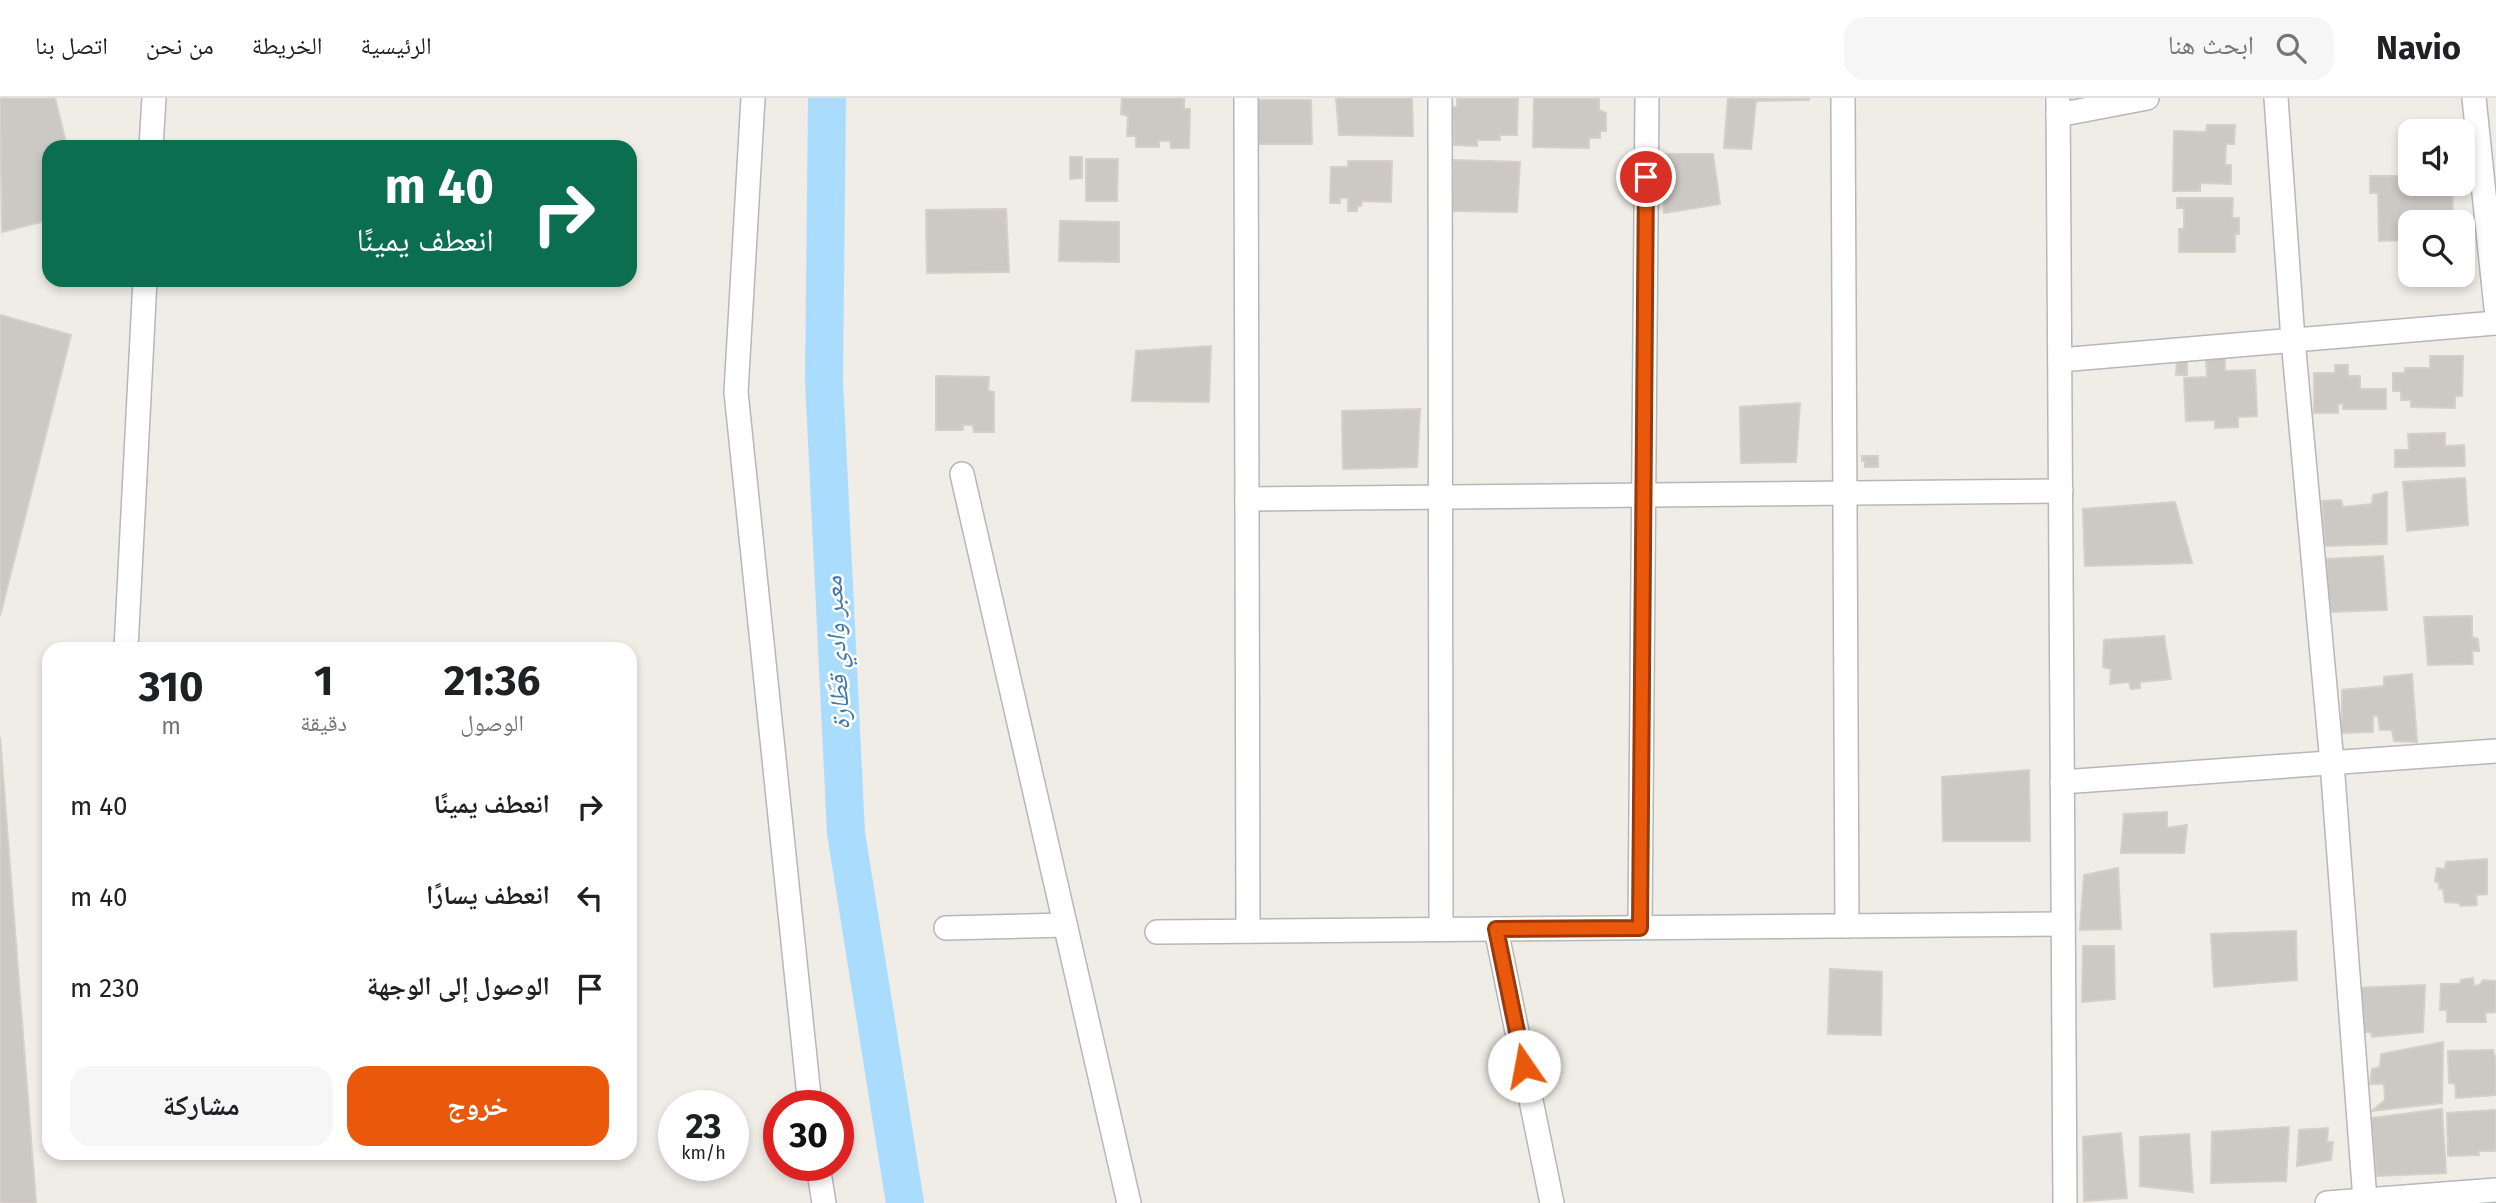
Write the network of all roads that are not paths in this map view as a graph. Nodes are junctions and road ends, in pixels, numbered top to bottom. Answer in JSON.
{"nodes":[{"id":1,"x":154,"y":98,"type":"edge"},
{"id":2,"x":753,"y":98,"type":"edge"},
{"id":3,"x":1247,"y":98,"type":"edge"},
{"id":4,"x":1440,"y":98,"type":"edge"},
{"id":5,"x":1647,"y":98,"type":"edge"},
{"id":6,"x":1843,"y":98,"type":"edge"},
{"id":7,"x":2147,"y":98,"type":"edge"},
{"id":8,"x":2276,"y":98,"type":"edge"},
{"id":9,"x":2474,"y":98,"type":"edge"},
{"id":10,"x":2058,"y":106,"type":"edge"},
{"id":11,"x":151,"y":140,"type":"edge"},
{"id":12,"x":145,"y":287,"type":"edge"},
{"id":13,"x":2496,"y":308,"type":"edge"},
{"id":14,"x":2496,"y":323,"type":"edge"},
{"id":15,"x":2293,"y":340,"type":"junction"},
{"id":16,"x":2060,"y":360,"type":"junction"},
{"id":17,"x":962,"y":474,"type":"dead end"},
{"id":18,"x":2060,"y":491,"type":"junction"},
{"id":19,"x":1845,"y":494,"type":"junction"},
{"id":20,"x":1644,"y":495,"type":"junction"},
{"id":21,"x":1441,"y":497,"type":"junction"},
{"id":22,"x":1247,"y":499,"type":"junction"},
{"id":23,"x":126,"y":642,"type":"edge"},
{"id":24,"x":2496,"y":751,"type":"edge"},
{"id":25,"x":2332,"y":763,"type":"junction"},
{"id":26,"x":2062,"y":782,"type":"junction"},
{"id":27,"x":2063,"y":924,"type":"junction"},
{"id":28,"x":1065,"y":925,"type":"junction"},
{"id":29,"x":1847,"y":926,"type":"junction"},
{"id":30,"x":946,"y":928,"type":"dead end"},
{"id":31,"x":1640,"y":928,"type":"junction"},
{"id":32,"x":1441,"y":929,"type":"junction"},
{"id":33,"x":1496,"y":929,"type":"junction"},
{"id":34,"x":1248,"y":931,"type":"junction"},
{"id":35,"x":1157,"y":932,"type":"dead end"},
{"id":36,"x":808,"y":1090,"type":"edge"},
{"id":37,"x":820,"y":1181,"type":"edge"},
{"id":38,"x":2496,"y":1190,"type":"edge"},
{"id":39,"x":2365,"y":1200,"type":"junction"},
{"id":40,"x":824,"y":1203,"type":"edge"},
{"id":41,"x":1129,"y":1203,"type":"edge"},
{"id":42,"x":1552,"y":1203,"type":"edge"},
{"id":43,"x":2065,"y":1203,"type":"edge"},
{"id":44,"x":2327,"y":1203,"type":"edge"}],
"edges":[{"from":1,"to":11,"type":"street"},
{"from":2,"to":36,"type":"street"},
{"from":3,"to":22,"type":"street"},
{"from":4,"to":21,"type":"street"},
{"from":5,"to":20,"type":"street"},
{"from":6,"to":19,"type":"street"},
{"from":7,"to":10,"type":"street"},
{"from":8,"to":15,"type":"street"},
{"from":9,"to":13,"type":"street"},
{"from":10,"to":16,"type":"street"},
{"from":12,"to":23,"type":"street"},
{"from":14,"to":15,"type":"street"},
{"from":15,"to":16,"type":"street"},
{"from":15,"to":25,"type":"street"},
{"from":16,"to":18,"type":"street"},
{"from":17,"to":28,"type":"street"},
{"from":18,"to":19,"type":"street"},
{"from":18,"to":26,"type":"street"},
{"from":19,"to":20,"type":"street"},
{"from":19,"to":29,"type":"street"},
{"from":20,"to":21,"type":"street"},
{"from":20,"to":31,"type":"street"},
{"from":21,"to":22,"type":"street"},
{"from":21,"to":32,"type":"street"},
{"from":22,"to":34,"type":"street"},
{"from":24,"to":25,"type":"street"},
{"from":25,"to":26,"type":"street"},
{"from":25,"to":39,"type":"street"},
{"from":26,"to":27,"type":"street"},
{"from":27,"to":29,"type":"street"},
{"from":27,"to":43,"type":"street"},
{"from":28,"to":30,"type":"street"},
{"from":28,"to":41,"type":"street"},
{"from":29,"to":31,"type":"street"},
{"from":31,"to":33,"type":"street"},
{"from":32,"to":33,"type":"street"},
{"from":32,"to":34,"type":"street"},
{"from":33,"to":42,"type":"street"},
{"from":34,"to":35,"type":"street"},
{"from":37,"to":40,"type":"street"},
{"from":38,"to":39,"type":"street"},
{"from":39,"to":44,"type":"street"}]}
